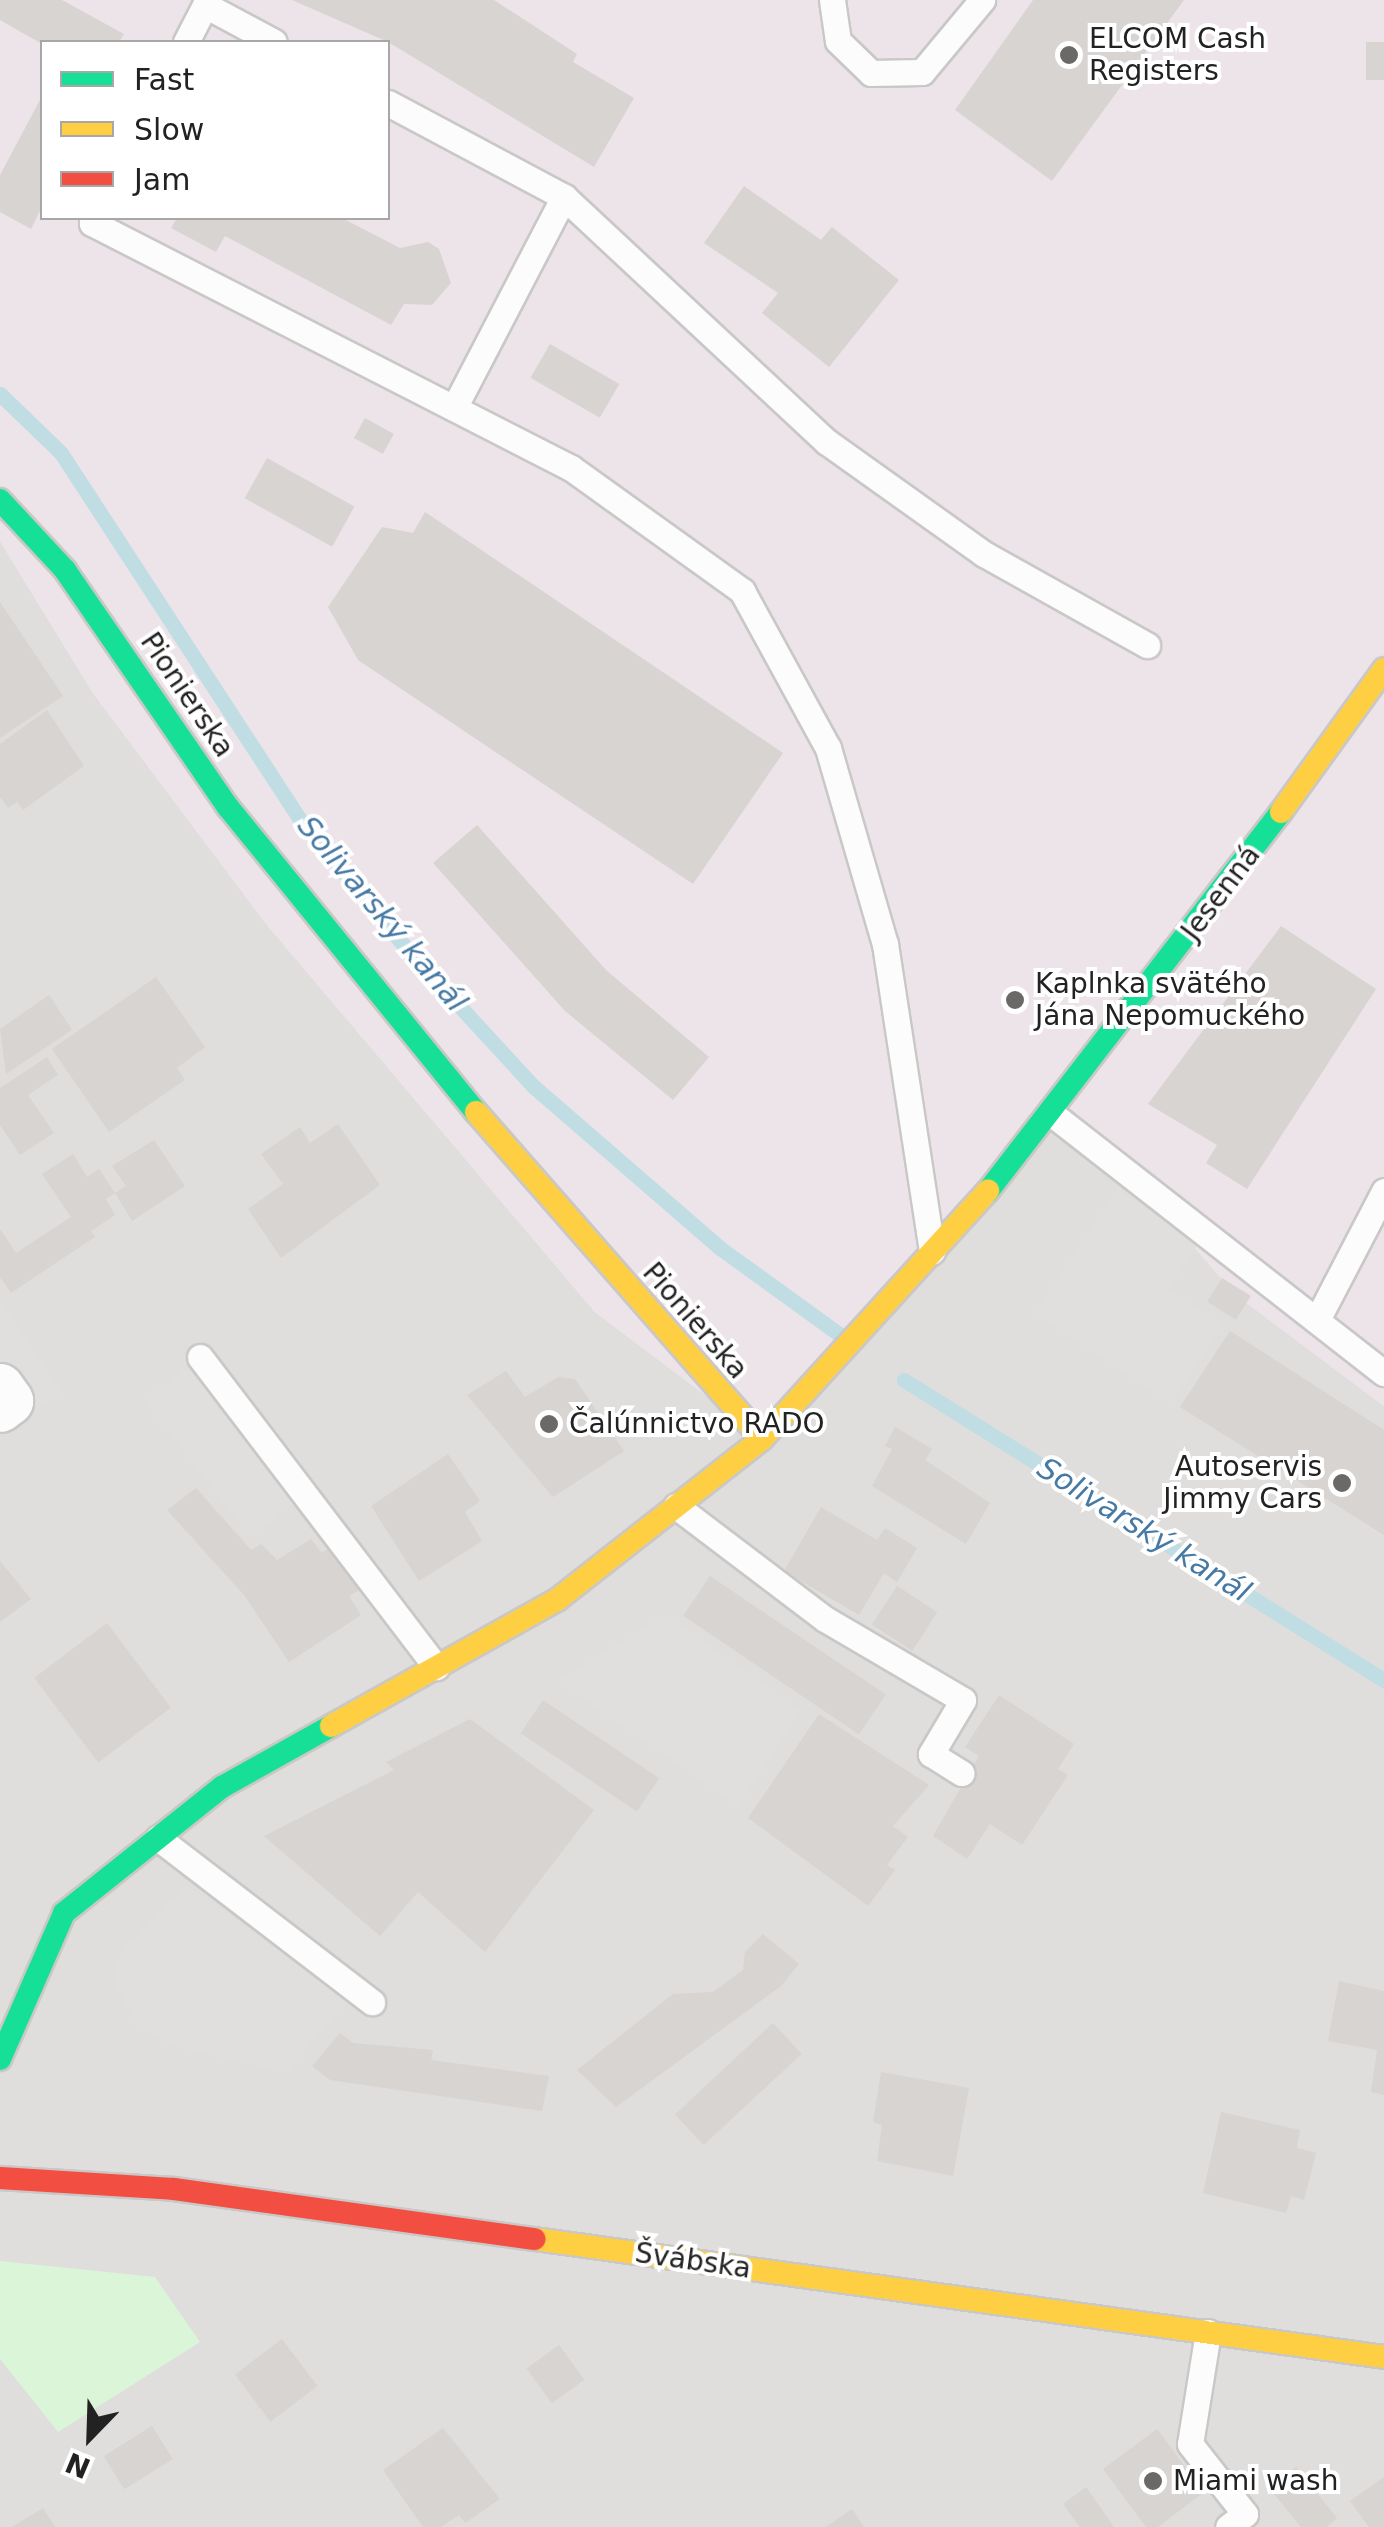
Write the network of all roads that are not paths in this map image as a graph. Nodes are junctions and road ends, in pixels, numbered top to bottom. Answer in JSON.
{"nodes":[{"id":1,"x":832,"y":0,"type":"edge"},
{"id":2,"x":982,"y":0,"type":"edge"},
{"id":3,"x":200,"y":3,"type":"edge"},
{"id":4,"x":187,"y":40,"type":"edge"},
{"id":5,"x":270,"y":40,"type":"edge"},
{"id":6,"x":390,"y":104,"type":"edge"},
{"id":7,"x":564,"y":197,"type":"junction"},
{"id":8,"x":94,"y":220,"type":"edge"},
{"id":9,"x":454,"y":408,"type":"junction"},
{"id":10,"x":0,"y":500,"type":"edge"},
{"id":11,"x":1147,"y":646,"type":"dead end"},
{"id":12,"x":1384,"y":668,"type":"edge"},
{"id":13,"x":1052,"y":1114,"type":"junction"},
{"id":14,"x":1384,"y":1191,"type":"edge"},
{"id":15,"x":933,"y":1256,"type":"junction"},
{"id":16,"x":1318,"y":1318,"type":"junction"},
{"id":17,"x":200,"y":1357,"type":"dead end"},
{"id":18,"x":1384,"y":1374,"type":"edge"},
{"id":19,"x":762,"y":1439,"type":"junction"},
{"id":20,"x":676,"y":1506,"type":"junction"},
{"id":21,"x":436,"y":1668,"type":"junction"},
{"id":22,"x":962,"y":1774,"type":"dead end"},
{"id":23,"x":158,"y":1838,"type":"junction"},
{"id":24,"x":372,"y":2002,"type":"dead end"},
{"id":25,"x":0,"y":2059,"type":"edge"},
{"id":26,"x":0,"y":2178,"type":"edge"},
{"id":27,"x":1208,"y":2332,"type":"junction"},
{"id":28,"x":1384,"y":2358,"type":"edge"},
{"id":29,"x":1228,"y":2527,"type":"edge"}],
"edges":[{"from":1,"to":2,"type":"lane"},
{"from":3,"to":4,"type":"lane"},
{"from":3,"to":5,"type":"lane"},
{"from":6,"to":7,"type":"lane"},
{"from":7,"to":9,"type":"lane"},
{"from":7,"to":11,"type":"lane"},
{"from":8,"to":9,"type":"lane"},
{"from":9,"to":15,"type":"lane"},
{"from":10,"to":19,"type":"street","name":"Pionierska"},
{"from":12,"to":13,"type":"street","name":"Jesenná"},
{"from":13,"to":15,"type":"street","name":"Jesenná"},
{"from":13,"to":16,"type":"lane"},
{"from":14,"to":16,"type":"lane"},
{"from":15,"to":19,"type":"street","name":"Jesenná"},
{"from":16,"to":18,"type":"lane"},
{"from":17,"to":21,"type":"lane"},
{"from":19,"to":20,"type":"street"},
{"from":20,"to":21,"type":"street"},
{"from":20,"to":22,"type":"lane"},
{"from":21,"to":23,"type":"street"},
{"from":23,"to":24,"type":"lane"},
{"from":23,"to":25,"type":"street"},
{"from":26,"to":27,"type":"street","name":"Švábska"},
{"from":27,"to":28,"type":"street","name":"Švábska"},
{"from":27,"to":29,"type":"lane"}]}
